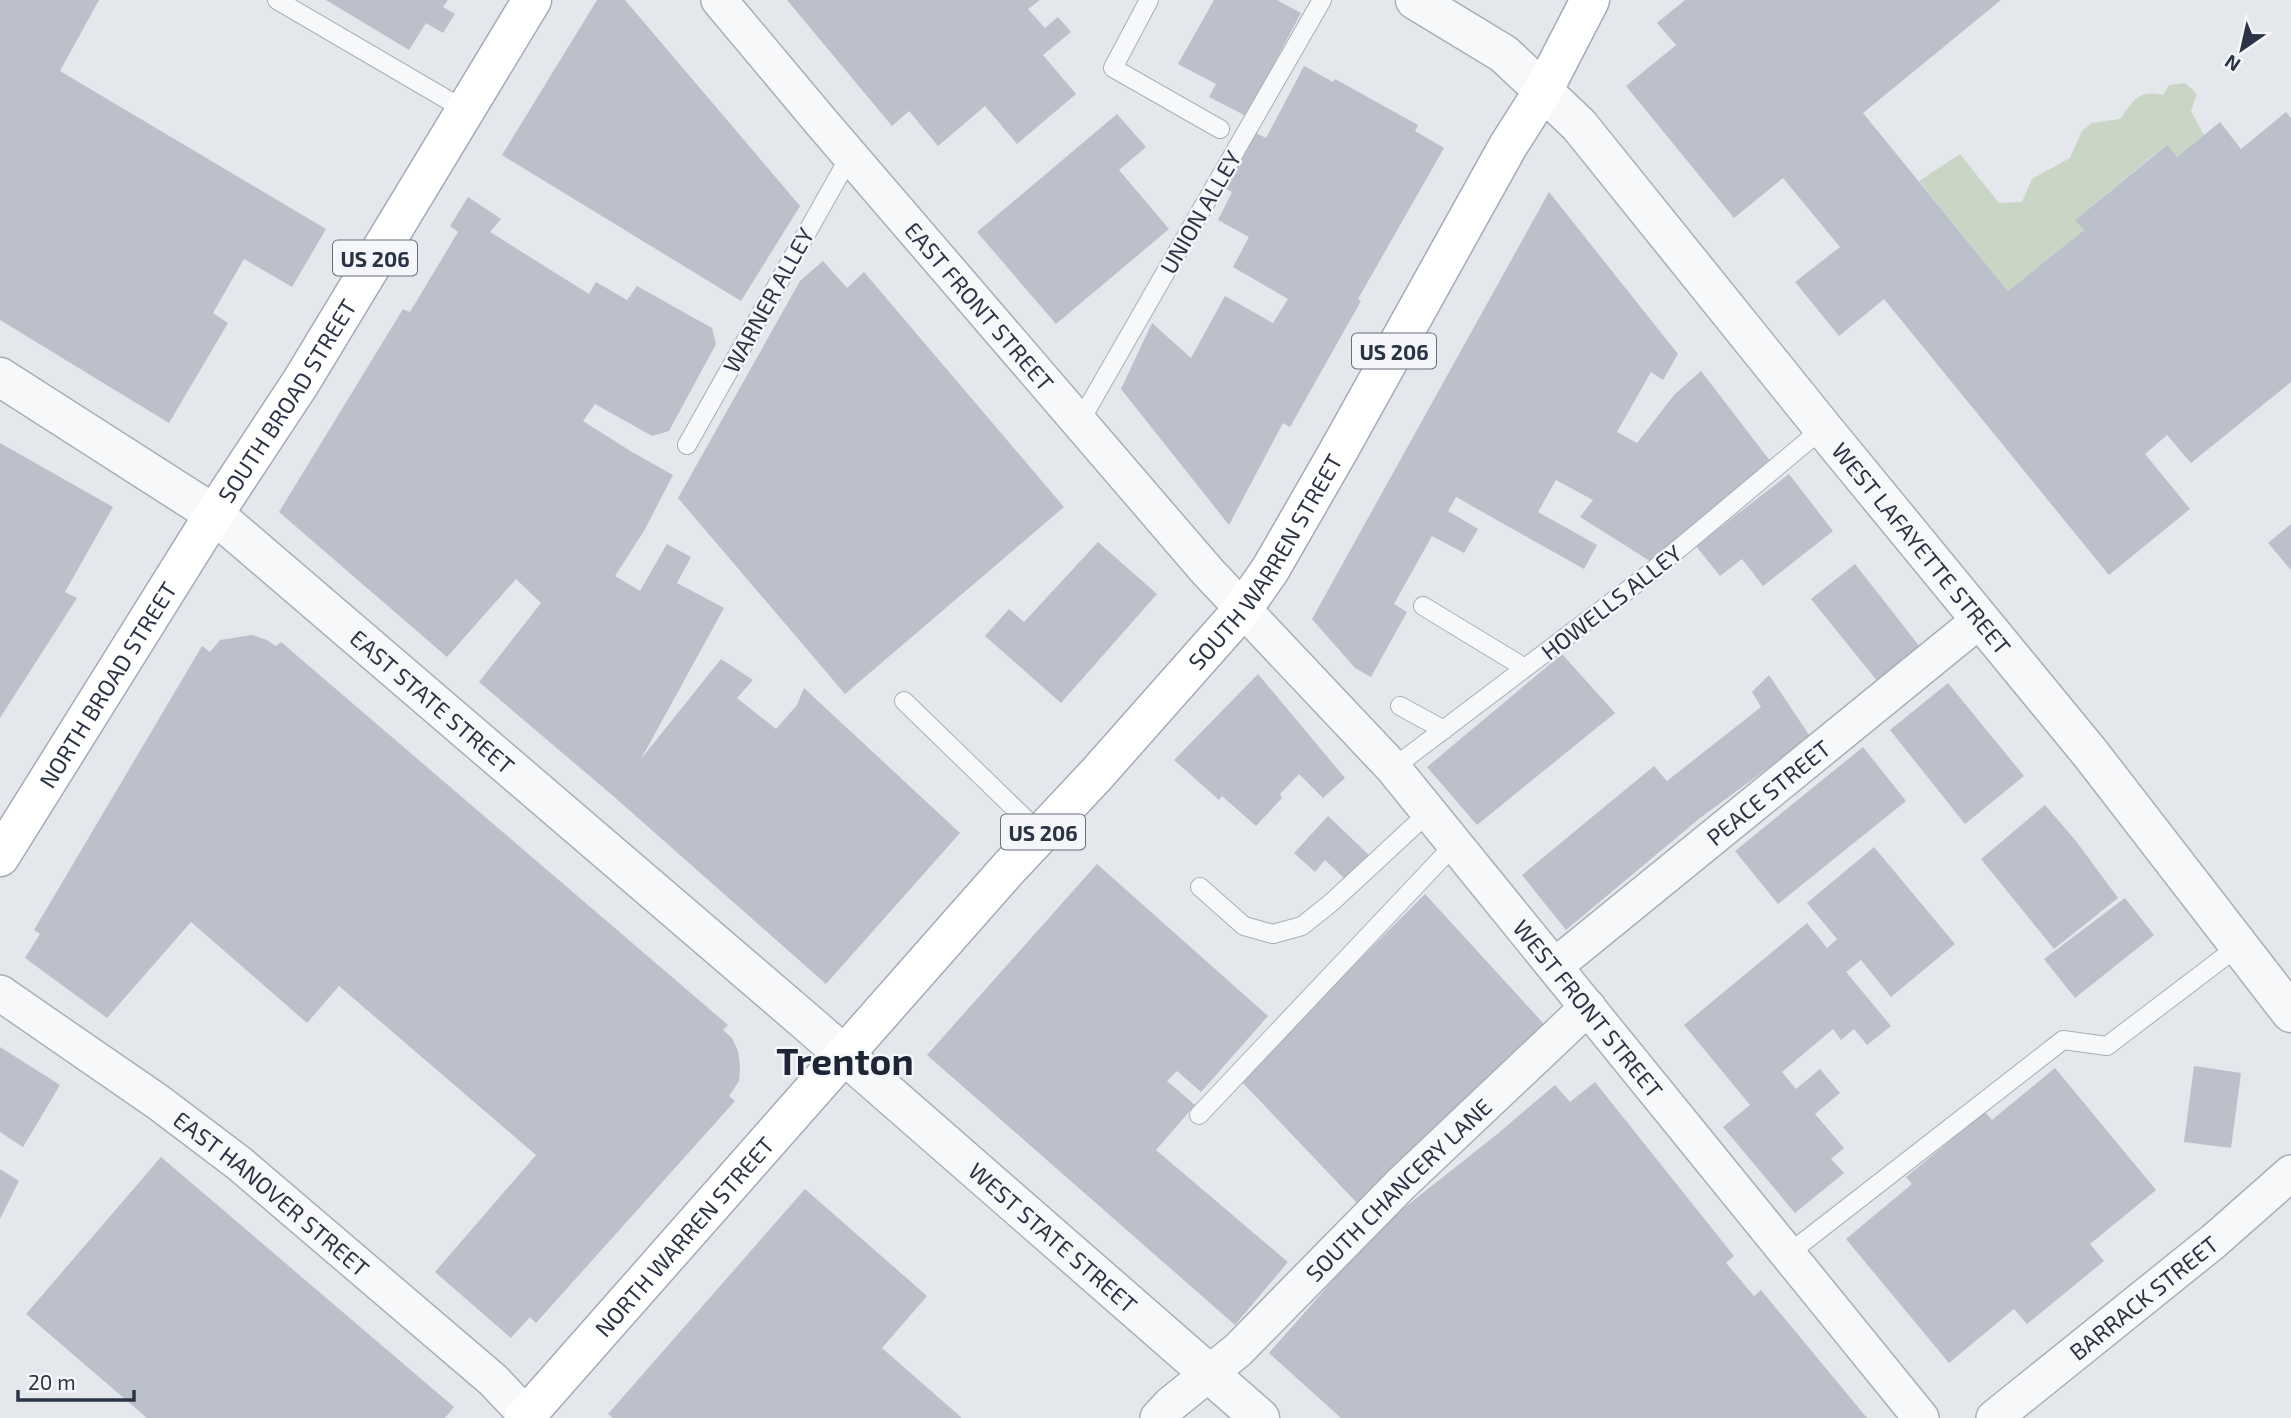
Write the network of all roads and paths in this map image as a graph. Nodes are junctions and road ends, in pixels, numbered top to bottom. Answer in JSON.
{"nodes":[{"id":1,"x":277,"y":0,"type":"edge"},
{"id":2,"x":532,"y":0,"type":"edge"},
{"id":3,"x":719,"y":0,"type":"edge"},
{"id":4,"x":1149,"y":0,"type":"edge"},
{"id":5,"x":1322,"y":0,"type":"edge"},
{"id":6,"x":1415,"y":0,"type":"edge"},
{"id":7,"x":1590,"y":0,"type":"edge"},
{"id":8,"x":1543,"y":91,"type":"junction"},
{"id":9,"x":465,"y":110,"type":"junction"},
{"id":10,"x":1220,"y":129,"type":"dead end"},
{"id":11,"x":850,"y":156,"type":"junction"},
{"id":12,"x":0,"y":377,"type":"edge"},
{"id":13,"x":1079,"y":423,"type":"junction"},
{"id":14,"x":1823,"y":428,"type":"junction"},
{"id":15,"x":687,"y":445,"type":"dead end"},
{"id":16,"x":214,"y":513,"type":"junction"},
{"id":17,"x":1423,"y":606,"type":"dead end"},
{"id":18,"x":1242,"y":610,"type":"junction"},
{"id":19,"x":1981,"y":619,"type":"junction"},
{"id":20,"x":1525,"y":668,"type":"junction"},
{"id":21,"x":904,"y":701,"type":"dead end"},
{"id":22,"x":1399,"y":706,"type":"dead end"},
{"id":23,"x":1444,"y":730,"type":"junction"},
{"id":24,"x":1393,"y":768,"type":"junction"},
{"id":25,"x":1429,"y":812,"type":"junction"},
{"id":26,"x":1041,"y":834,"type":"junction"},
{"id":27,"x":1455,"y":844,"type":"junction"},
{"id":28,"x":0,"y":857,"type":"edge"},
{"id":29,"x":1200,"y":887,"type":"dead end"},
{"id":30,"x":2240,"y":945,"type":"junction"},
{"id":31,"x":1555,"y":966,"type":"junction"},
{"id":32,"x":0,"y":993,"type":"edge"},
{"id":33,"x":1588,"y":1006,"type":"junction"},
{"id":34,"x":2291,"y":1013,"type":"edge"},
{"id":35,"x":845,"y":1055,"type":"junction"},
{"id":36,"x":1199,"y":1115,"type":"dead end"},
{"id":37,"x":2291,"y":1173,"type":"edge"},
{"id":38,"x":1788,"y":1254,"type":"junction"},
{"id":39,"x":1208,"y":1372,"type":"junction"},
{"id":40,"x":527,"y":1417,"type":"edge"},
{"id":41,"x":1158,"y":1418,"type":"edge"},
{"id":42,"x":1260,"y":1418,"type":"edge"},
{"id":43,"x":1921,"y":1418,"type":"edge"},
{"id":44,"x":1994,"y":1418,"type":"edge"}],
"edges":[{"from":1,"to":9,"type":"lane"},
{"from":2,"to":9,"type":"main road","name":"SOUTH BROAD STREET","number":"US 206"},
{"from":3,"to":11,"type":"street","name":"EAST FRONT STREET"},
{"from":4,"to":10,"type":"lane"},
{"from":5,"to":13,"type":"lane","name":"UNION ALLEY"},
{"from":6,"to":8,"type":"street","name":"WEST LAFAYETTE STREET"},
{"from":7,"to":8,"type":"main road","name":"SOUTH WARREN STREET","number":"US 206"},
{"from":8,"to":14,"type":"street","name":"WEST LAFAYETTE STREET"},
{"from":8,"to":18,"type":"main road","name":"SOUTH WARREN STREET","number":"US 206"},
{"from":9,"to":16,"type":"main road","name":"SOUTH BROAD STREET","number":"US 206"},
{"from":11,"to":13,"type":"street","name":"EAST FRONT STREET"},
{"from":11,"to":15,"type":"lane","name":"WARNER ALLEY"},
{"from":12,"to":16,"type":"street","name":"EAST STATE STREET"},
{"from":13,"to":18,"type":"street","name":"EAST FRONT STREET"},
{"from":14,"to":19,"type":"street","name":"WEST LAFAYETTE STREET"},
{"from":14,"to":20,"type":"lane","name":"HOWELLS ALLEY"},
{"from":16,"to":28,"type":"main road","name":"NORTH BROAD STREET","number":"US 206"},
{"from":16,"to":35,"type":"street","name":"EAST STATE STREET"},
{"from":17,"to":20,"type":"lane"},
{"from":18,"to":24,"type":"street","name":"WEST FRONT STREET"},
{"from":18,"to":26,"type":"main road","name":"SOUTH WARREN STREET","number":"US 206"},
{"from":19,"to":30,"type":"street","name":"WEST LAFAYETTE STREET"},
{"from":19,"to":31,"type":"street","name":"PEACE STREET"},
{"from":20,"to":23,"type":"lane","name":"HOWELLS ALLEY"},
{"from":21,"to":26,"type":"lane"},
{"from":22,"to":23,"type":"lane"},
{"from":23,"to":24,"type":"lane","name":"HOWELLS ALLEY"},
{"from":24,"to":25,"type":"street","name":"WEST FRONT STREET"},
{"from":25,"to":27,"type":"street","name":"WEST FRONT STREET"},
{"from":25,"to":29,"type":"lane"},
{"from":26,"to":35,"type":"main road","name":"SOUTH WARREN STREET","number":"US 206"},
{"from":27,"to":31,"type":"street","name":"WEST FRONT STREET"},
{"from":27,"to":36,"type":"lane"},
{"from":30,"to":34,"type":"street","name":"WEST LAFAYETTE STREET"},
{"from":30,"to":38,"type":"lane"},
{"from":31,"to":33,"type":"street","name":"WEST FRONT STREET"},
{"from":32,"to":40,"type":"street","name":"EAST HANOVER STREET"},
{"from":33,"to":38,"type":"street","name":"WEST FRONT STREET"},
{"from":33,"to":39,"type":"street","name":"SOUTH CHANCERY LANE"},
{"from":35,"to":39,"type":"street","name":"WEST STATE STREET"},
{"from":35,"to":40,"type":"main road","name":"NORTH WARREN STREET","number":"US 206"},
{"from":37,"to":44,"type":"street","name":"BARRACK STREET"},
{"from":38,"to":43,"type":"street","name":"WEST FRONT STREET"},
{"from":39,"to":41,"type":"street","name":"SOUTH CHANCERY LANE"},
{"from":39,"to":42,"type":"street","name":"WEST STATE STREET"}]}
